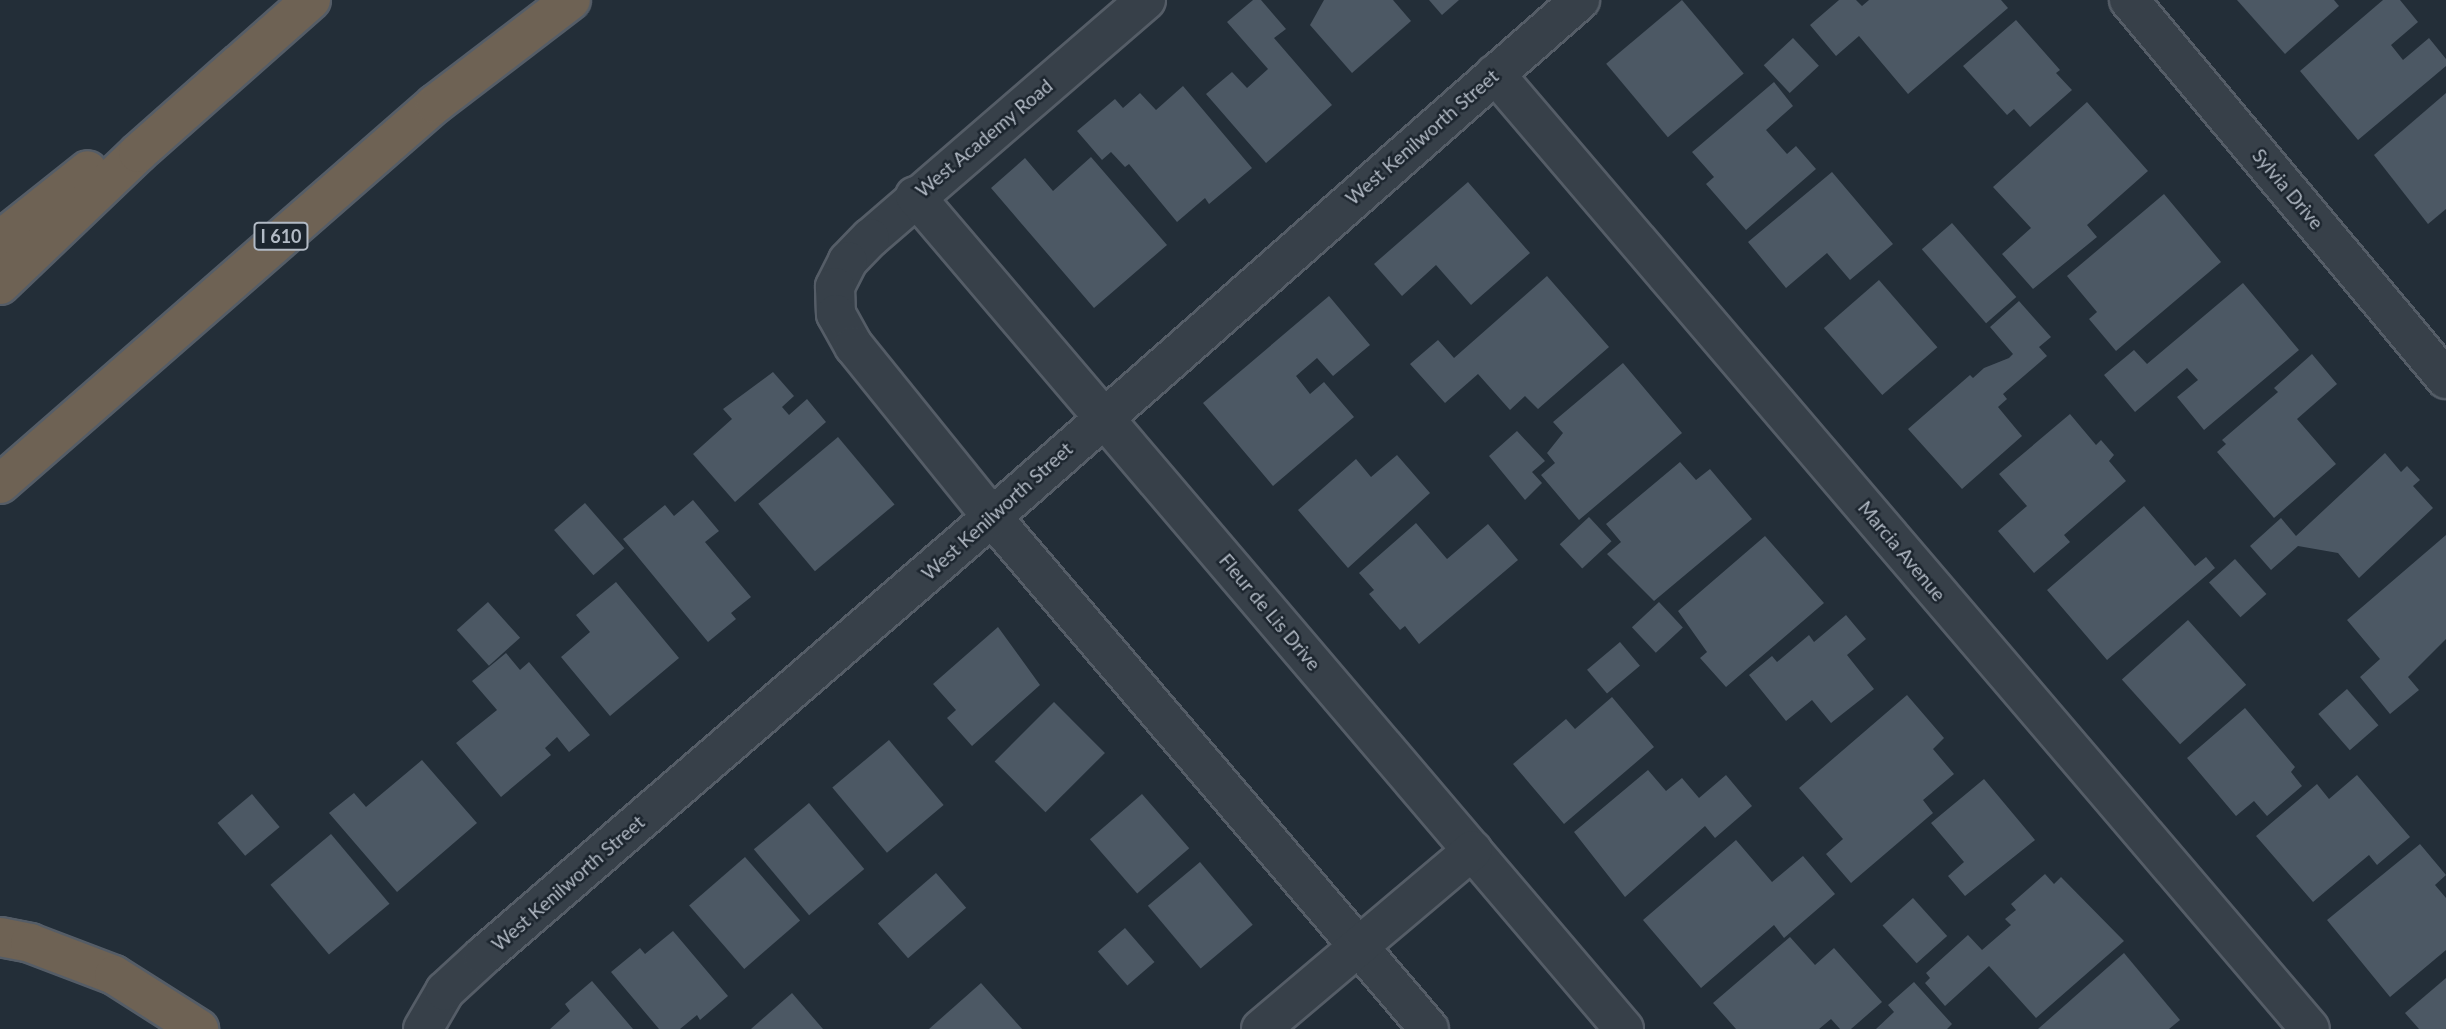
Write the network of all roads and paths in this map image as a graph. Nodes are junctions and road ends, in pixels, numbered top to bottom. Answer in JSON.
{"nodes":[{"id":1,"x":300,"y":0,"type":"edge"},
{"id":2,"x":311,"y":0,"type":"edge"},
{"id":3,"x":571,"y":0,"type":"edge"},
{"id":4,"x":1146,"y":0,"type":"edge"},
{"id":5,"x":1580,"y":0,"type":"edge"},
{"id":6,"x":2129,"y":0,"type":"edge"},
{"id":7,"x":1494,"y":74,"type":"junction"},
{"id":8,"x":915,"y":196,"type":"junction"},
{"id":9,"x":0,"y":240,"type":"edge"},
{"id":10,"x":0,"y":285,"type":"edge"},
{"id":11,"x":2446,"y":379,"type":"edge"},
{"id":12,"x":1103,"y":416,"type":"junction"},
{"id":13,"x":0,"y":484,"type":"edge"},
{"id":14,"x":992,"y":517,"type":"junction"},
{"id":15,"x":1473,"y":850,"type":"junction"},
{"id":16,"x":0,"y":937,"type":"edge"},
{"id":17,"x":1360,"y":946,"type":"junction"},
{"id":18,"x":199,"y":1029,"type":"edge"},
{"id":19,"x":423,"y":1029,"type":"edge"},
{"id":20,"x":1261,"y":1029,"type":"edge"},
{"id":21,"x":1430,"y":1029,"type":"edge"},
{"id":22,"x":1624,"y":1029,"type":"edge"},
{"id":23,"x":2310,"y":1029,"type":"edge"}],
"edges":[{"from":1,"to":9,"type":"highway"},
{"from":2,"to":10,"type":"highway"},
{"from":3,"to":13,"type":"highway","number":"I 610"},
{"from":4,"to":8,"type":"street","name":"West Academy Road"},
{"from":5,"to":7,"type":"street","name":"West Kenilworth Street"},
{"from":6,"to":11,"type":"street","name":"Sylvia Drive"},
{"from":7,"to":12,"type":"street","name":"West Kenilworth Street"},
{"from":7,"to":23,"type":"street","name":"Marcia Avenue"},
{"from":8,"to":12,"type":"street","name":"Fleur de Lis Drive"},
{"from":8,"to":14,"type":"street","name":"West Academy Road"},
{"from":12,"to":14,"type":"street","name":"West Kenilworth Street"},
{"from":12,"to":15,"type":"street","name":"Fleur de Lis Drive"},
{"from":14,"to":17,"type":"street"},
{"from":14,"to":19,"type":"street","name":"West Kenilworth Street"},
{"from":15,"to":17,"type":"street"},
{"from":15,"to":22,"type":"street","name":"Fleur de Lis Drive"},
{"from":16,"to":18,"type":"highway"},
{"from":17,"to":20,"type":"street"},
{"from":17,"to":21,"type":"street"}]}
